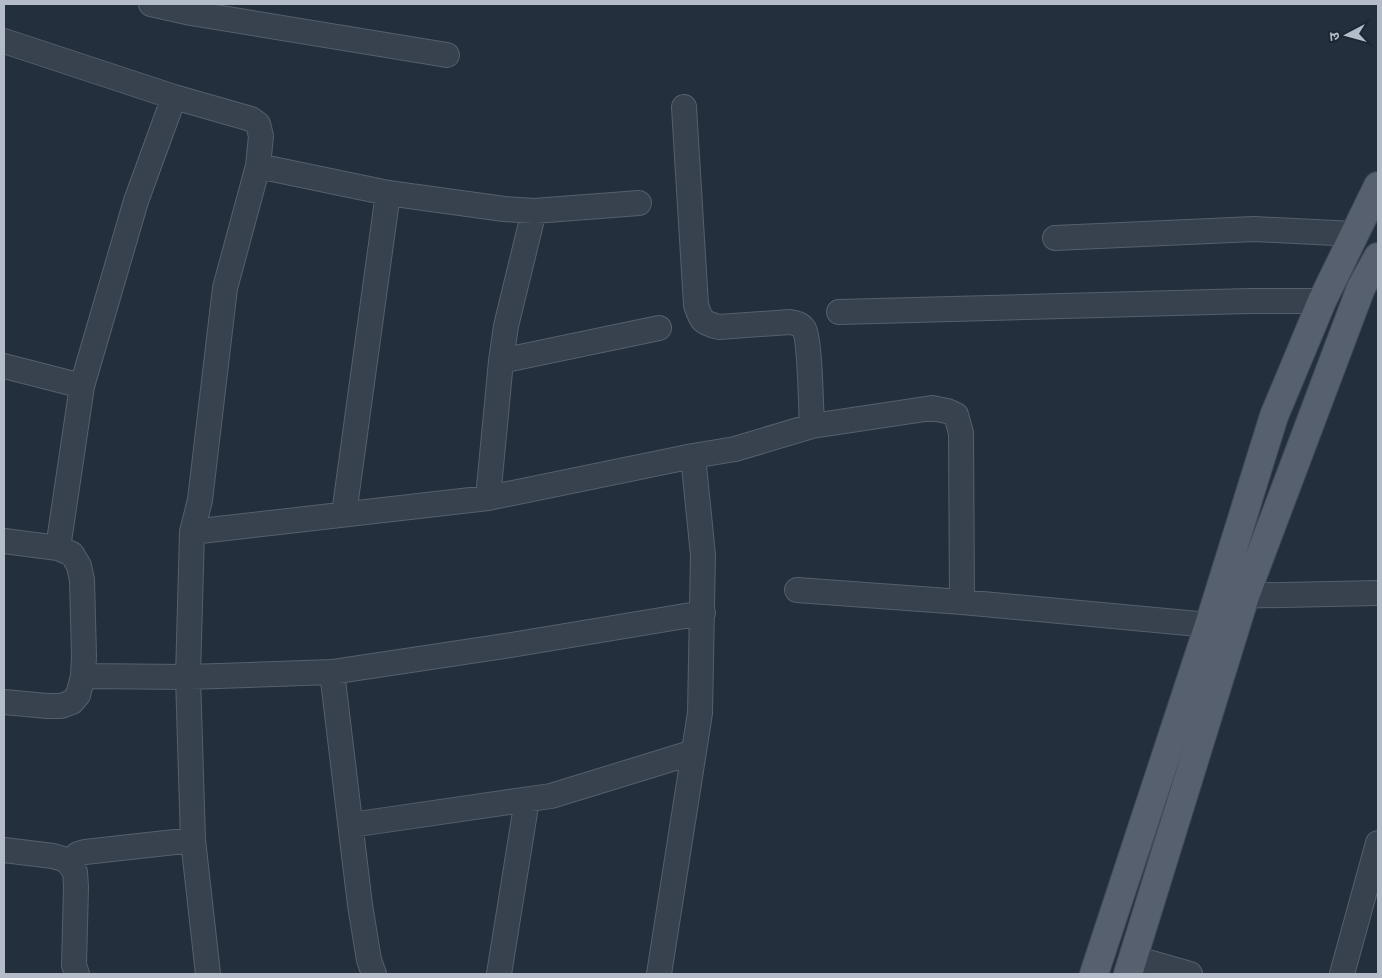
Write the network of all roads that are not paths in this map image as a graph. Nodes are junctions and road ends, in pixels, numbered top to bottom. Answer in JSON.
{"nodes":[{"id":1,"x":161,"y":5,"type":"edge"},
{"id":2,"x":4,"y":41,"type":"edge"},
{"id":3,"x":447,"y":55,"type":"dead end"},
{"id":4,"x":174,"y":97,"type":"junction"},
{"id":5,"x":684,"y":107,"type":"dead end"},
{"id":6,"x":258,"y":166,"type":"junction"},
{"id":7,"x":1378,"y":186,"type":"edge"},
{"id":8,"x":388,"y":193,"type":"junction"},
{"id":9,"x":640,"y":203,"type":"dead end"},
{"id":10,"x":534,"y":211,"type":"junction"},
{"id":11,"x":1355,"y":234,"type":"junction"},
{"id":12,"x":1055,"y":238,"type":"dead end"},
{"id":13,"x":1378,"y":256,"type":"edge"},
{"id":14,"x":1322,"y":301,"type":"junction"},
{"id":15,"x":839,"y":312,"type":"dead end"},
{"id":16,"x":660,"y":328,"type":"dead end"},
{"id":17,"x":501,"y":361,"type":"junction"},
{"id":18,"x":4,"y":366,"type":"edge"},
{"id":19,"x":82,"y":386,"type":"junction"},
{"id":20,"x":812,"y":426,"type":"junction"},
{"id":21,"x":693,"y":456,"type":"junction"},
{"id":22,"x":488,"y":498,"type":"junction"},
{"id":23,"x":344,"y":514,"type":"junction"},
{"id":24,"x":192,"y":532,"type":"junction"},
{"id":25,"x":4,"y":541,"type":"edge"},
{"id":26,"x":58,"y":548,"type":"junction"},
{"id":27,"x":797,"y":590,"type":"dead end"},
{"id":28,"x":1378,"y":593,"type":"edge"},
{"id":29,"x":1217,"y":596,"type":"junction"},
{"id":30,"x":1245,"y":596,"type":"junction"},
{"id":31,"x":962,"y":602,"type":"junction"},
{"id":32,"x":702,"y":613,"type":"junction"},
{"id":33,"x":1209,"y":625,"type":"junction"},
{"id":34,"x":332,"y":672,"type":"junction"},
{"id":35,"x":83,"y":676,"type":"junction"},
{"id":36,"x":188,"y":676,"type":"junction"},
{"id":37,"x":4,"y":702,"type":"edge"},
{"id":38,"x":694,"y":752,"type":"junction"},
{"id":39,"x":527,"y":800,"type":"junction"},
{"id":40,"x":350,"y":825,"type":"junction"},
{"id":41,"x":193,"y":840,"type":"junction"},
{"id":42,"x":1378,"y":843,"type":"edge"},
{"id":43,"x":4,"y":850,"type":"edge"},
{"id":44,"x":70,"y":863,"type":"junction"},
{"id":45,"x":1131,"y":966,"type":"edge"},
{"id":46,"x":77,"y":974,"type":"edge"},
{"id":47,"x":208,"y":974,"type":"edge"},
{"id":48,"x":374,"y":974,"type":"edge"},
{"id":49,"x":499,"y":974,"type":"edge"},
{"id":50,"x":658,"y":974,"type":"edge"},
{"id":51,"x":1094,"y":974,"type":"edge"},
{"id":52,"x":1190,"y":974,"type":"edge"},
{"id":53,"x":1342,"y":974,"type":"edge"}],
"edges":[{"from":1,"to":3,"type":"street"},
{"from":2,"to":4,"type":"street"},
{"from":4,"to":6,"type":"street"},
{"from":4,"to":19,"type":"street"},
{"from":5,"to":20,"type":"street"},
{"from":6,"to":8,"type":"street"},
{"from":6,"to":24,"type":"street"},
{"from":7,"to":11,"type":"main road"},
{"from":8,"to":10,"type":"street"},
{"from":8,"to":23,"type":"street"},
{"from":9,"to":10,"type":"street"},
{"from":10,"to":17,"type":"street"},
{"from":11,"to":12,"type":"street"},
{"from":11,"to":14,"type":"main road"},
{"from":13,"to":30,"type":"main road"},
{"from":14,"to":15,"type":"street"},
{"from":14,"to":29,"type":"main road"},
{"from":16,"to":17,"type":"street"},
{"from":17,"to":22,"type":"street"},
{"from":18,"to":19,"type":"street"},
{"from":19,"to":26,"type":"street"},
{"from":20,"to":21,"type":"street"},
{"from":20,"to":31,"type":"street"},
{"from":21,"to":22,"type":"street"},
{"from":21,"to":32,"type":"street"},
{"from":22,"to":23,"type":"street"},
{"from":23,"to":24,"type":"street"},
{"from":24,"to":36,"type":"street"},
{"from":25,"to":26,"type":"street"},
{"from":26,"to":35,"type":"street"},
{"from":27,"to":31,"type":"street"},
{"from":28,"to":30,"type":"street"},
{"from":29,"to":30,"type":"street"},
{"from":29,"to":33,"type":"main road"},
{"from":30,"to":45,"type":"main road"},
{"from":31,"to":33,"type":"street"},
{"from":32,"to":34,"type":"street"},
{"from":32,"to":38,"type":"street"},
{"from":33,"to":51,"type":"main road"},
{"from":34,"to":36,"type":"street"},
{"from":34,"to":40,"type":"street"},
{"from":35,"to":36,"type":"street"},
{"from":35,"to":37,"type":"street"},
{"from":36,"to":41,"type":"street"},
{"from":38,"to":39,"type":"street"},
{"from":38,"to":50,"type":"street"},
{"from":39,"to":40,"type":"street"},
{"from":39,"to":49,"type":"street"},
{"from":40,"to":48,"type":"street"},
{"from":41,"to":44,"type":"street"},
{"from":41,"to":47,"type":"street"},
{"from":42,"to":53,"type":"street"},
{"from":43,"to":44,"type":"street"},
{"from":44,"to":46,"type":"street"},
{"from":45,"to":52,"type":"street"}]}
